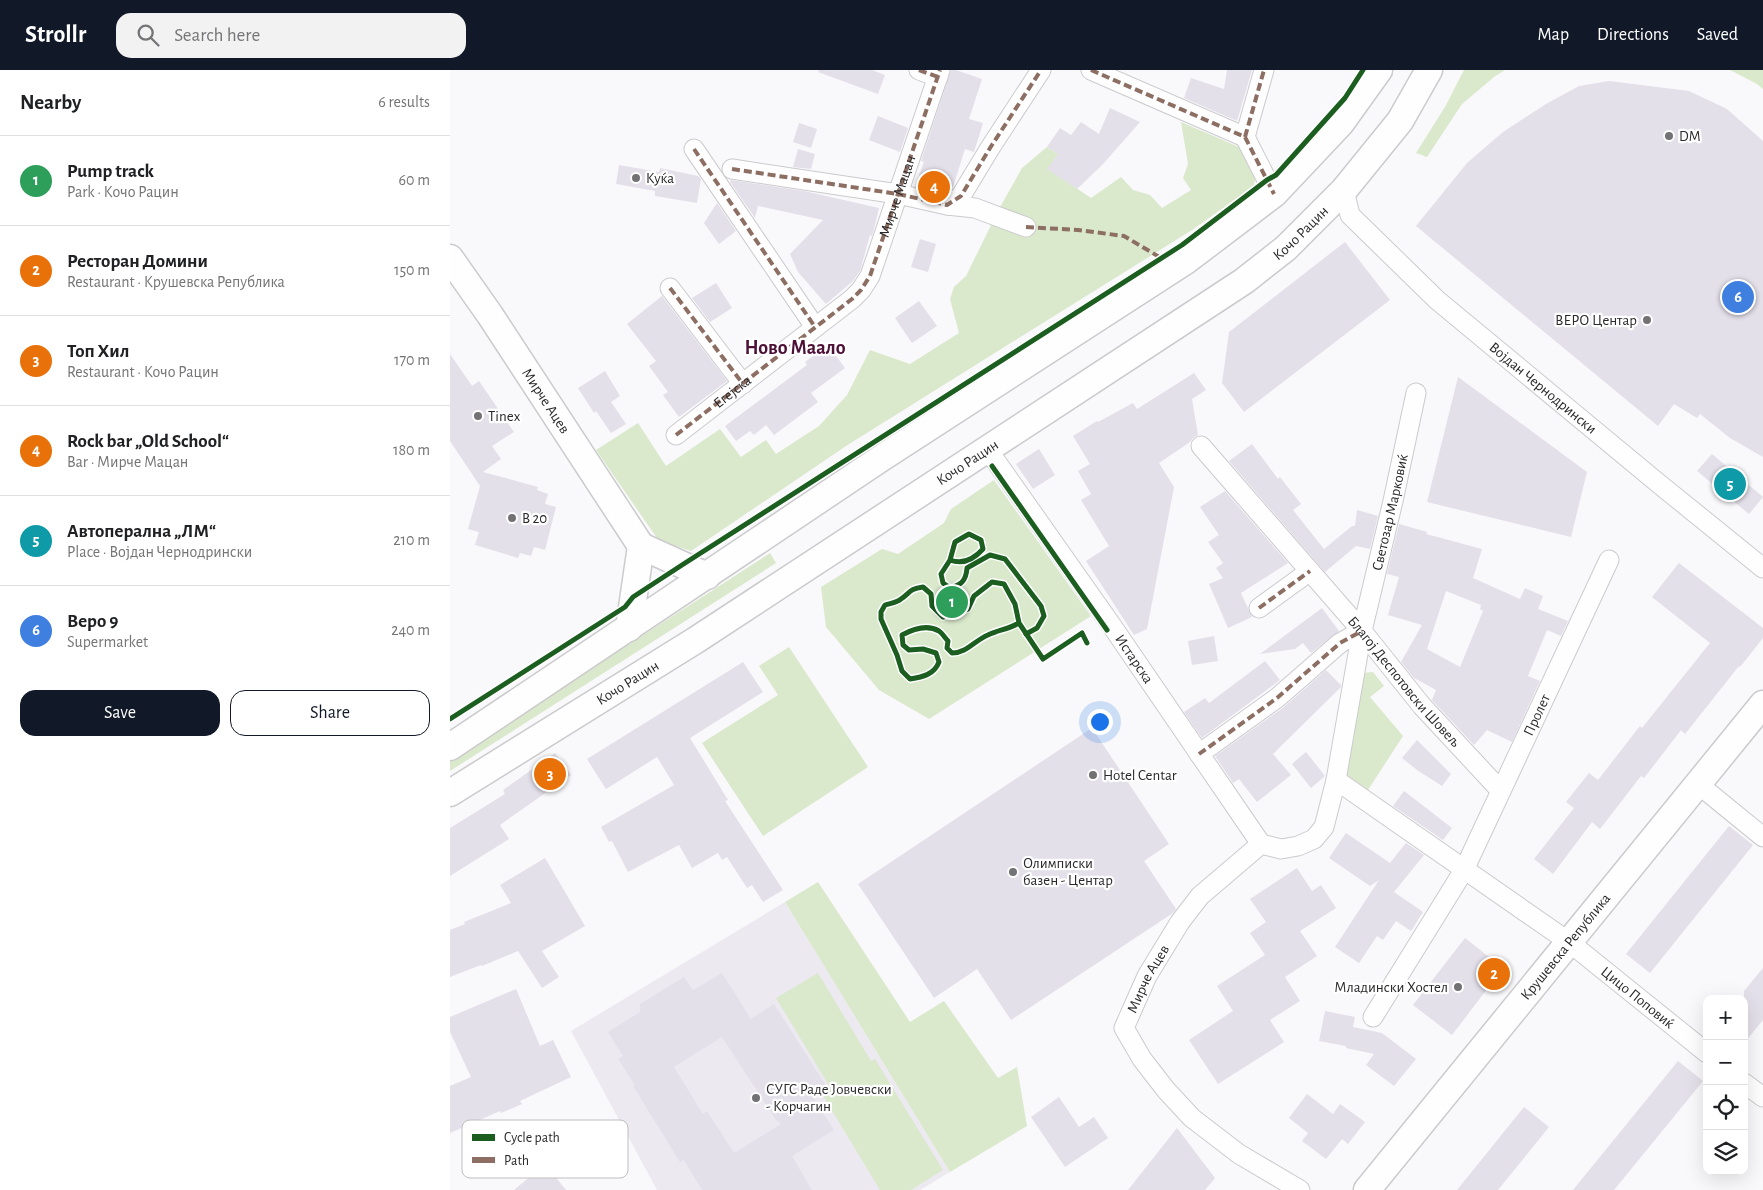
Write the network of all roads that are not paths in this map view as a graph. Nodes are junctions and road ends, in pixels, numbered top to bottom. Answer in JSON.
{"nodes":[{"id":1,"x":919,"y":70,"type":"edge"},
{"id":2,"x":1041,"y":70,"type":"edge"},
{"id":3,"x":1091,"y":70,"type":"edge"},
{"id":4,"x":1264,"y":70,"type":"edge"},
{"id":5,"x":1379,"y":70,"type":"edge"},
{"id":6,"x":1429,"y":70,"type":"edge"},
{"id":7,"x":939,"y":74,"type":"edge"},
{"id":8,"x":1245,"y":137,"type":"junction"},
{"id":9,"x":694,"y":150,"type":"dead end"},
{"id":10,"x":732,"y":169,"type":"dead end"},
{"id":11,"x":1344,"y":190,"type":"junction"},
{"id":12,"x":898,"y":194,"type":"junction"},
{"id":13,"x":1274,"y":194,"type":"junction"},
{"id":14,"x":946,"y":205,"type":"junction"},
{"id":15,"x":1026,"y":227,"type":"dead end"},
{"id":16,"x":450,"y":258,"type":"edge"},
{"id":17,"x":670,"y":288,"type":"dead end"},
{"id":18,"x":836,"y":312,"type":"joint"},
{"id":19,"x":815,"y":327,"type":"junction"},
{"id":20,"x":743,"y":384,"type":"junction"},
{"id":21,"x":1416,"y":393,"type":"dead end"},
{"id":22,"x":676,"y":435,"type":"dead end"},
{"id":23,"x":1201,"y":446,"type":"dead end"},
{"id":24,"x":988,"y":450,"type":"junction"},
{"id":25,"x":641,"y":546,"type":"junction"},
{"id":26,"x":1609,"y":560,"type":"dead end"},
{"id":27,"x":1763,"y":568,"type":"edge"},
{"id":28,"x":1310,"y":571,"type":"junction"},
{"id":29,"x":707,"y":576,"type":"junction"},
{"id":30,"x":1259,"y":608,"type":"dead end"},
{"id":31,"x":629,"y":628,"type":"junction"},
{"id":32,"x":1362,"y":631,"type":"junction"},
{"id":33,"x":1763,"y":704,"type":"edge"},
{"id":34,"x":450,"y":747,"type":"edge"},
{"id":35,"x":1199,"y":754,"type":"junction"},
{"id":36,"x":1336,"y":780,"type":"junction"},
{"id":37,"x":1698,"y":784,"type":"junction"},
{"id":38,"x":1501,"y":791,"type":"junction"},
{"id":39,"x":450,"y":793,"type":"edge"},
{"id":40,"x":1763,"y":837,"type":"edge"},
{"id":41,"x":1262,"y":844,"type":"junction"},
{"id":42,"x":1464,"y":870,"type":"junction"},
{"id":43,"x":1569,"y":942,"type":"junction"},
{"id":44,"x":1372,"y":1017,"type":"dead end"},
{"id":45,"x":1703,"y":1050,"type":"edge"},
{"id":46,"x":1748,"y":1085,"type":"edge"},
{"id":47,"x":1763,"y":1098,"type":"edge"},
{"id":48,"x":1300,"y":1190,"type":"edge"},
{"id":49,"x":1367,"y":1190,"type":"edge"}],
"edges":[{"from":1,"to":7,"type":"street"},
{"from":2,"to":14,"type":"street"},
{"from":3,"to":8,"type":"street"},
{"from":4,"to":8,"type":"street"},
{"from":5,"to":13,"type":"street"},
{"from":6,"to":11,"type":"street","name":"Кочо Рацин"},
{"from":7,"to":12,"type":"street","name":"Мирче Мацан"},
{"from":8,"to":13,"type":"street"},
{"from":9,"to":19,"type":"street"},
{"from":10,"to":12,"type":"street"},
{"from":11,"to":24,"type":"street","name":"Кочо Рацин"},
{"from":11,"to":27,"type":"street","name":"Војдан Чернодрински"},
{"from":12,"to":14,"type":"street"},
{"from":12,"to":18,"type":"street","name":"Мирче Мацан"},
{"from":13,"to":29,"type":"street"},
{"from":14,"to":15,"type":"street"},
{"from":16,"to":25,"type":"street","name":"Мирче Ацев"},
{"from":17,"to":20,"type":"street"},
{"from":18,"to":19,"type":"street","name":"Егејска"},
{"from":19,"to":20,"type":"street","name":"Егејска"},
{"from":20,"to":22,"type":"street","name":"Егејска"},
{"from":21,"to":32,"type":"street","name":"Светозар Марковиќ"},
{"from":23,"to":28,"type":"street","name":"Благој Деспотовски Шовељ"},
{"from":24,"to":35,"type":"street","name":"Истарска"},
{"from":24,"to":39,"type":"street","name":"Кочо Рацин"},
{"from":25,"to":29,"type":"street"},
{"from":25,"to":31,"type":"street"},
{"from":26,"to":38,"type":"street","name":"Пролет"},
{"from":28,"to":30,"type":"street"},
{"from":28,"to":32,"type":"street","name":"Благој Деспотовски Шовељ"},
{"from":29,"to":31,"type":"street"},
{"from":31,"to":34,"type":"street"},
{"from":32,"to":35,"type":"street"},
{"from":32,"to":36,"type":"street","name":"Светозар Марковиќ"},
{"from":32,"to":38,"type":"street","name":"Благој Деспотовски Шовељ"},
{"from":33,"to":37,"type":"street","name":"Крушевска Република"},
{"from":35,"to":41,"type":"street","name":"Истарска"},
{"from":36,"to":41,"type":"street"},
{"from":36,"to":42,"type":"street"},
{"from":37,"to":40,"type":"street"},
{"from":37,"to":43,"type":"street","name":"Крушевска Република"},
{"from":38,"to":42,"type":"street","name":"Пролет"},
{"from":41,"to":48,"type":"street","name":"Мирче Ацев"},
{"from":42,"to":43,"type":"street"},
{"from":42,"to":44,"type":"street","name":"Пролет"},
{"from":43,"to":45,"type":"street","name":"Цицо Поповиќ"},
{"from":43,"to":49,"type":"street","name":"Крушевска Република"},
{"from":46,"to":47,"type":"street"}]}
